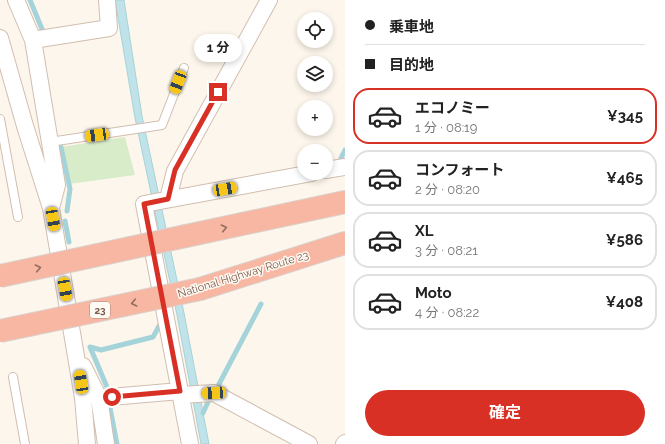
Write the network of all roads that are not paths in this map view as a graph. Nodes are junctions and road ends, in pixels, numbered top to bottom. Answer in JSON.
{"nodes":[{"id":1,"x":16,"y":0,"type":"edge"},
{"id":2,"x":107,"y":0,"type":"edge"},
{"id":3,"x":268,"y":0,"type":"edge"},
{"id":4,"x":0,"y":38,"type":"edge"},
{"id":5,"x":33,"y":40,"type":"junction"},
{"id":6,"x":184,"y":68,"type":"dead end"},
{"id":7,"x":0,"y":119,"type":"edge"},
{"id":8,"x":50,"y":142,"type":"junction"},
{"id":9,"x":345,"y":167,"type":"edge"},
{"id":10,"x":333,"y":169,"type":"edge"},
{"id":11,"x":297,"y":176,"type":"edge"},
{"id":12,"x":166,"y":200,"type":"junction"},
{"id":13,"x":345,"y":202,"type":"edge"},
{"id":14,"x":51,"y":208,"type":"junction"},
{"id":15,"x":18,"y":217,"type":"dead end"},
{"id":16,"x":345,"y":243,"type":"edge"},
{"id":17,"x":0,"y":276,"type":"edge"},
{"id":18,"x":0,"y":331,"type":"edge"},
{"id":19,"x":76,"y":352,"type":"junction"},
{"id":20,"x":13,"y":377,"type":"dead end"},
{"id":21,"x":187,"y":394,"type":"junction"},
{"id":22,"x":99,"y":398,"type":"junction"},
{"id":23,"x":25,"y":444,"type":"edge"},
{"id":24,"x":87,"y":444,"type":"edge"},
{"id":25,"x":106,"y":444,"type":"edge"},
{"id":26,"x":190,"y":444,"type":"edge"},
{"id":27,"x":309,"y":444,"type":"edge"}],
"edges":[{"from":1,"to":5,"type":"street"},
{"from":2,"to":5,"type":"street"},
{"from":3,"to":12,"type":"street"},
{"from":4,"to":14,"type":"street"},
{"from":5,"to":8,"type":"street"},
{"from":6,"to":8,"type":"lane"},
{"from":7,"to":15,"type":"lane"},
{"from":8,"to":14,"type":"street"},
{"from":9,"to":10,"type":"street"},
{"from":11,"to":12,"type":"street"},
{"from":12,"to":21,"type":"street"},
{"from":17,"to":13,"type":"highway","one_way":true,"bridge":true},
{"from":14,"to":19,"type":"street"},
{"from":16,"to":18,"type":"highway","name":"National Highway Route 23","number":"23","one_way":true,"bridge":true},
{"from":19,"to":22,"type":"street"},
{"from":19,"to":24,"type":"street"},
{"from":20,"to":23,"type":"lane"},
{"from":21,"to":22,"type":"street"},
{"from":21,"to":26,"type":"street"},
{"from":21,"to":27,"type":"street"},
{"from":22,"to":25,"type":"street"}]}
